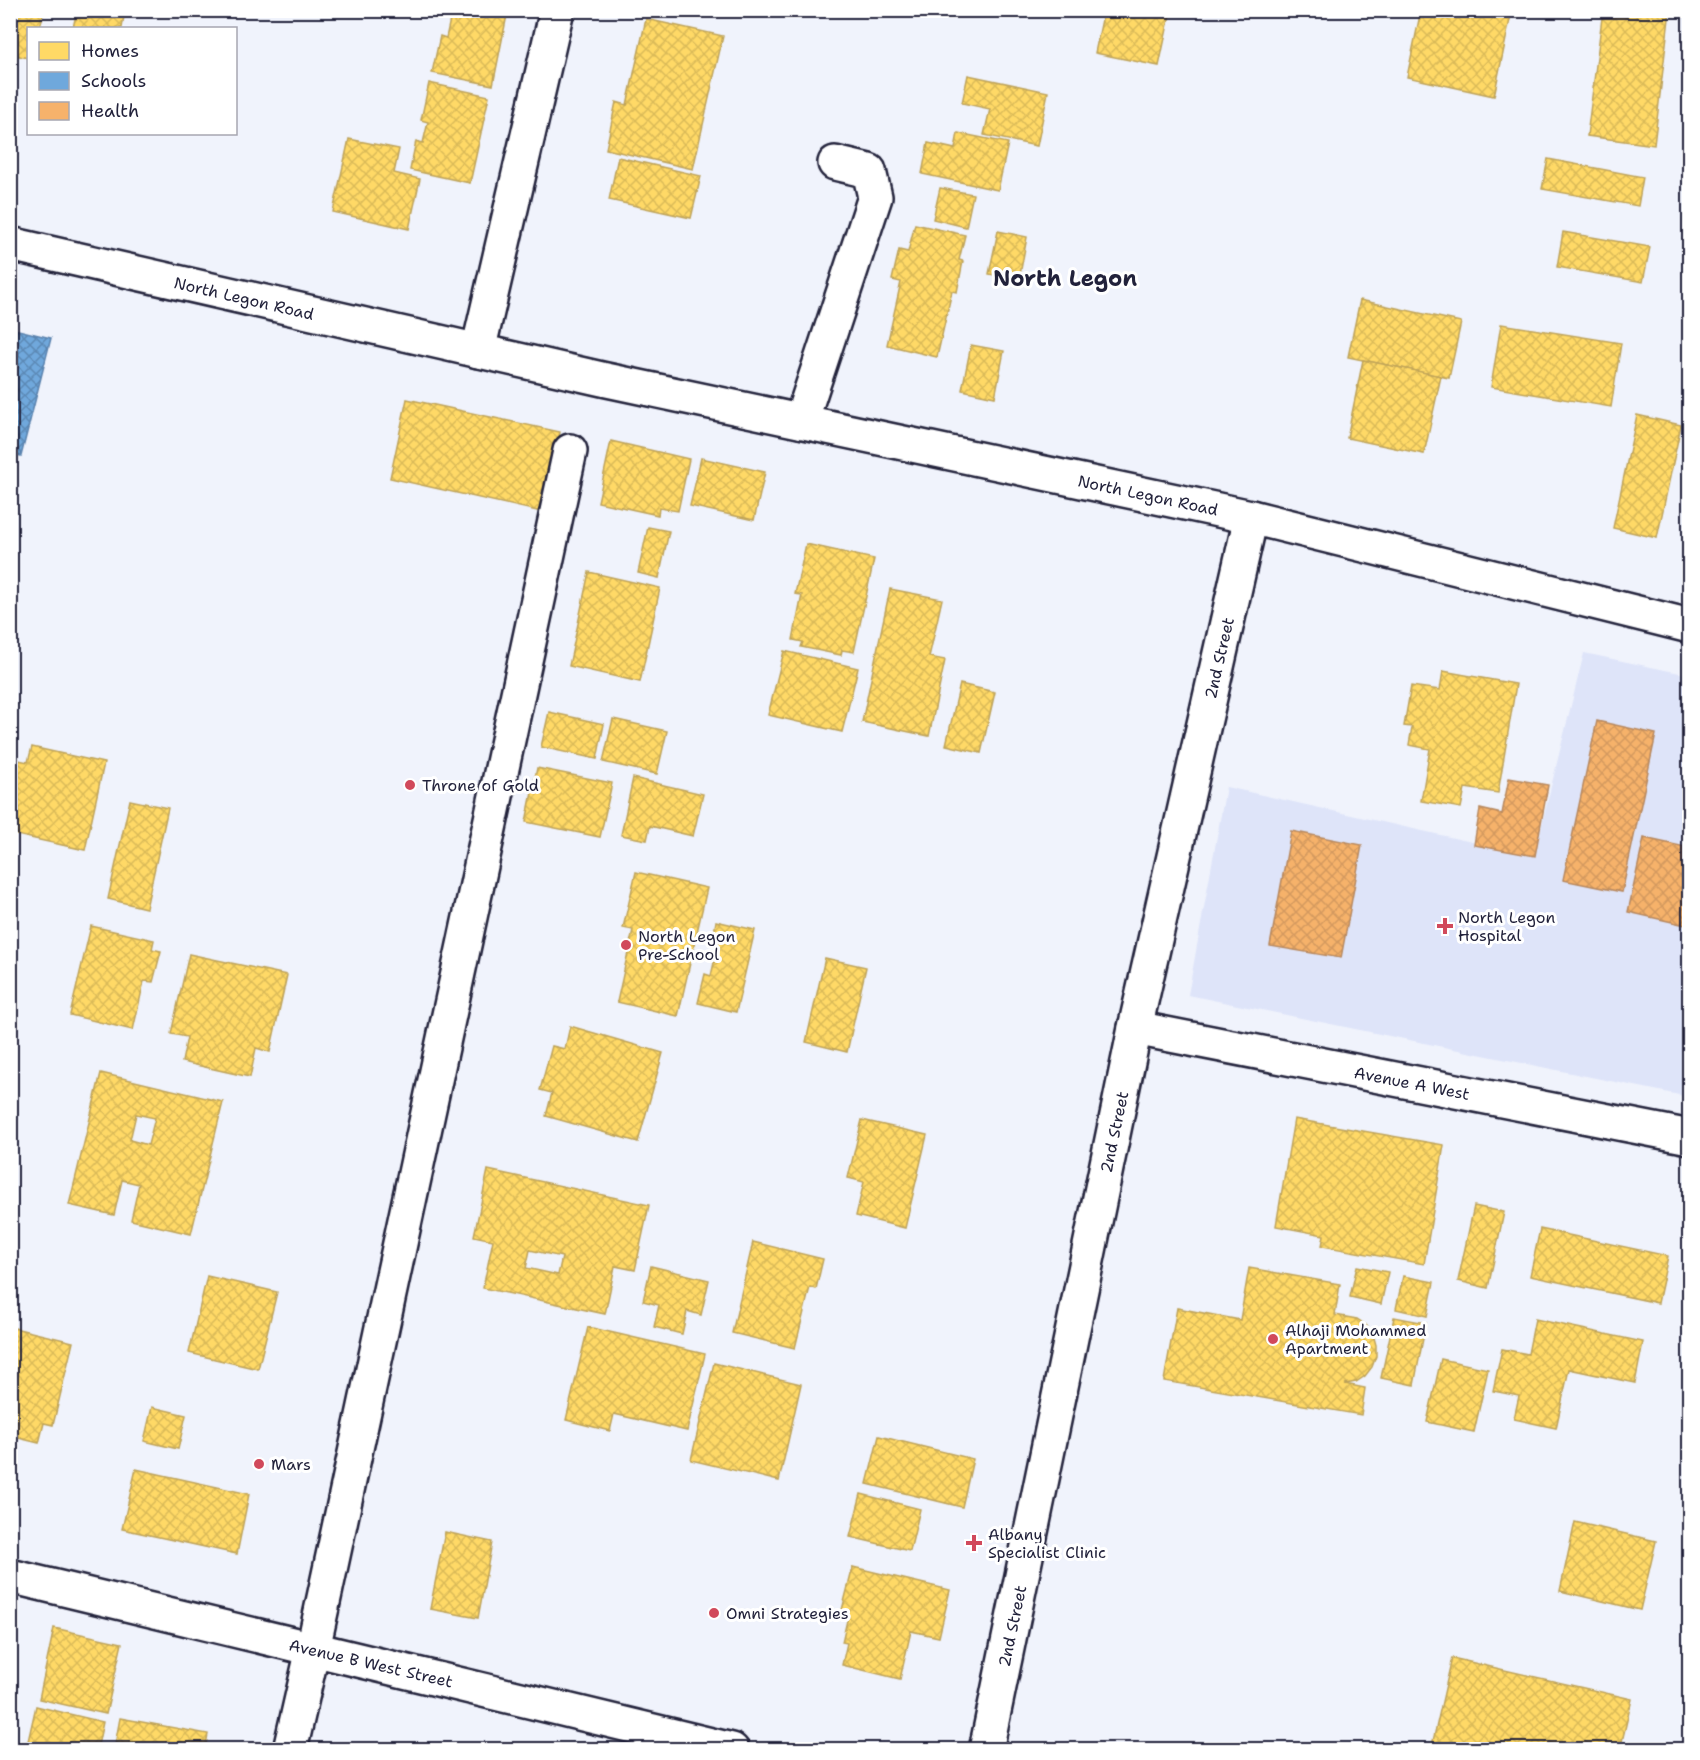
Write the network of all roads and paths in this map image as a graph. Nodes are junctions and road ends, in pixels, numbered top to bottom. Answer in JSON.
{"nodes":[{"id":1,"x":557,"y":10,"type":"edge"},
{"id":2,"x":835,"y":164,"type":"dead end"},
{"id":3,"x":10,"y":244,"type":"edge"},
{"id":4,"x":478,"y":351,"type":"junction"},
{"id":5,"x":801,"y":421,"type":"junction"},
{"id":6,"x":570,"y":451,"type":"dead end"},
{"id":7,"x":1251,"y":517,"type":"junction"},
{"id":8,"x":1689,"y":626,"type":"edge"},
{"id":9,"x":1136,"y":1028,"type":"junction"},
{"id":10,"x":1689,"y":1137,"type":"edge"},
{"id":11,"x":10,"y":1576,"type":"edge"},
{"id":12,"x":313,"y":1649,"type":"junction"},
{"id":13,"x":290,"y":1749,"type":"edge"},
{"id":14,"x":732,"y":1749,"type":"edge"},
{"id":15,"x":986,"y":1749,"type":"edge"}],
"edges":[{"from":1,"to":4,"type":"street"},
{"from":2,"to":5,"type":"street"},
{"from":3,"to":4,"type":"street","name":"North Legon Road"},
{"from":4,"to":5,"type":"street","name":"North Legon Road"},
{"from":5,"to":7,"type":"street","name":"North Legon Road"},
{"from":6,"to":12,"type":"street"},
{"from":7,"to":8,"type":"street","name":"North Legon Road"},
{"from":7,"to":9,"type":"street","name":"2nd Street"},
{"from":9,"to":10,"type":"street","name":"Avenue A West"},
{"from":9,"to":15,"type":"street","name":"2nd Street"},
{"from":11,"to":12,"type":"street","name":"Avenue B West Street"},
{"from":12,"to":13,"type":"street"},
{"from":12,"to":14,"type":"street","name":"Avenue B West Street"}]}
